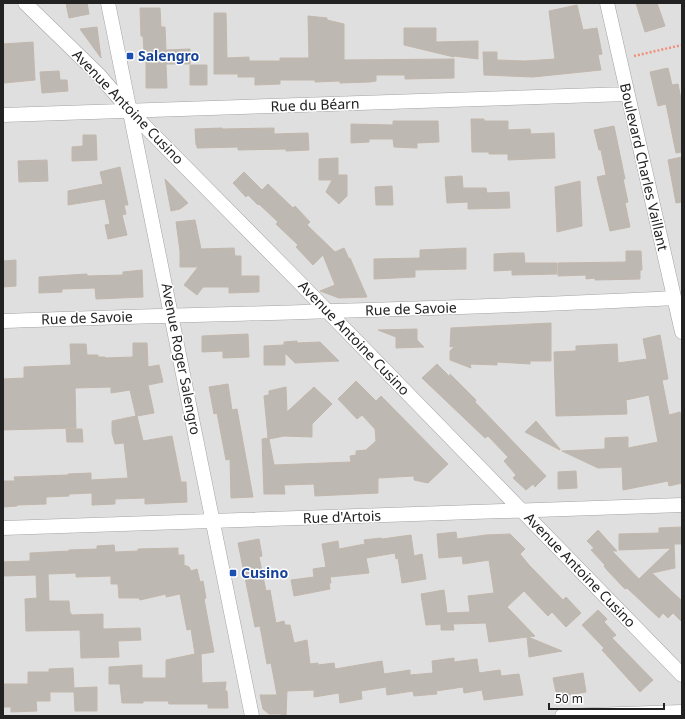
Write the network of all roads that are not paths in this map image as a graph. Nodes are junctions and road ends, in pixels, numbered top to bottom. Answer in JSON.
{"nodes":[{"id":1,"x":25,"y":3,"type":"edge"},
{"id":2,"x":108,"y":3,"type":"edge"},
{"id":3,"x":607,"y":3,"type":"edge"},
{"id":4,"x":627,"y":94,"type":"junction"},
{"id":5,"x":130,"y":111,"type":"junction"},
{"id":6,"x":3,"y":115,"type":"edge"},
{"id":7,"x":674,"y":298,"type":"junction"},
{"id":8,"x":328,"y":312,"type":"junction"},
{"id":9,"x":172,"y":315,"type":"junction"},
{"id":10,"x":3,"y":321,"type":"edge"},
{"id":11,"x":682,"y":332,"type":"edge"},
{"id":12,"x":682,"y":505,"type":"edge"},
{"id":13,"x":522,"y":510,"type":"junction"},
{"id":14,"x":212,"y":522,"type":"junction"},
{"id":15,"x":3,"y":528,"type":"edge"},
{"id":16,"x":682,"y":675,"type":"edge"},
{"id":17,"x":682,"y":712,"type":"edge"},
{"id":18,"x":252,"y":716,"type":"edge"},
{"id":19,"x":562,"y":716,"type":"edge"}],
"edges":[{"from":1,"to":5,"type":"street","name":"Avenue Antoine Cusino"},
{"from":2,"to":5,"type":"street","name":"Avenue Roger Salengro"},
{"from":3,"to":4,"type":"street","name":"Boulevard Charles Vaillant"},
{"from":4,"to":5,"type":"street","name":"Rue du Béarn"},
{"from":4,"to":7,"type":"street","name":"Boulevard Charles Vaillant"},
{"from":5,"to":6,"type":"street","name":"Rue du Béarn"},
{"from":5,"to":8,"type":"street","name":"Avenue Antoine Cusino"},
{"from":5,"to":9,"type":"street","name":"Avenue Roger Salengro"},
{"from":7,"to":8,"type":"street","name":"Rue de Savoie"},
{"from":7,"to":11,"type":"street","name":"Boulevard Charles Vaillant"},
{"from":8,"to":9,"type":"street","name":"Rue de Savoie"},
{"from":8,"to":13,"type":"street","name":"Avenue Antoine Cusino"},
{"from":9,"to":10,"type":"street","name":"Rue de Savoie"},
{"from":9,"to":14,"type":"street","name":"Avenue Roger Salengro"},
{"from":12,"to":13,"type":"street","name":"Rue d'Artois"},
{"from":13,"to":14,"type":"street","name":"Rue d'Artois"},
{"from":13,"to":16,"type":"street","name":"Avenue Antoine Cusino"},
{"from":14,"to":15,"type":"street","name":"Rue d'Artois"},
{"from":14,"to":18,"type":"street","name":"Avenue Roger Salengro"},
{"from":17,"to":19,"type":"street"}]}
